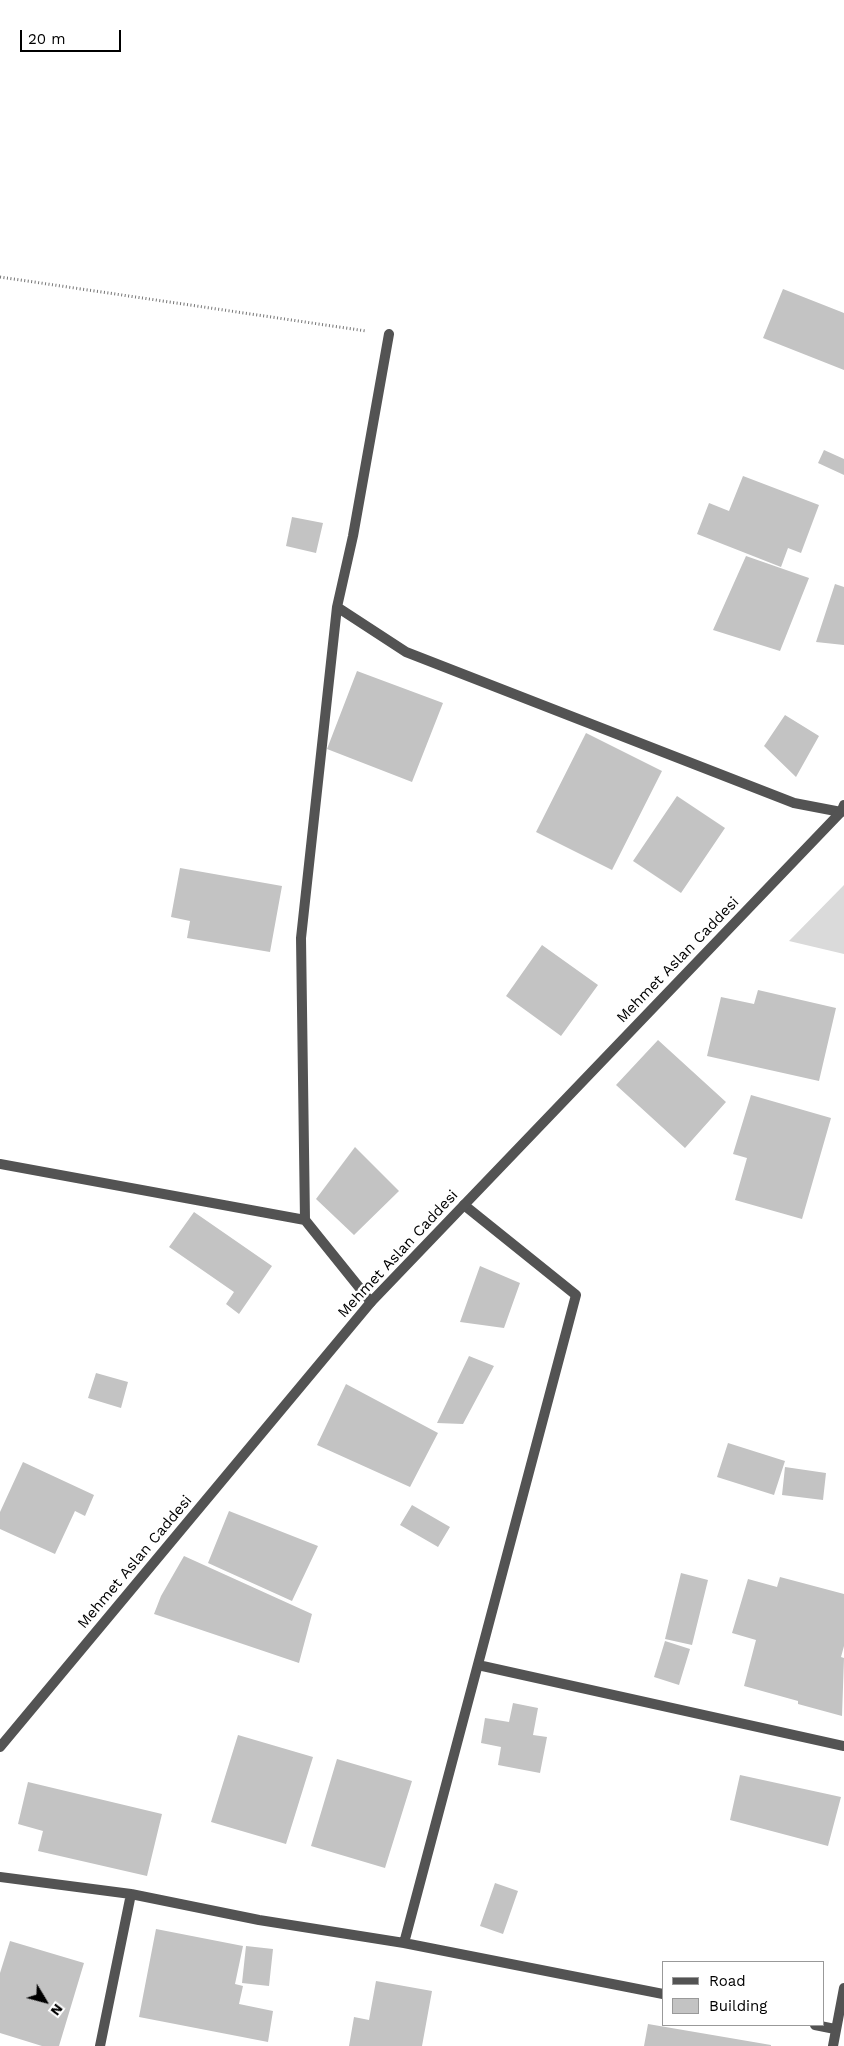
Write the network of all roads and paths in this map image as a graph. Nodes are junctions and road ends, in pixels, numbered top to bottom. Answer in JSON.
{"nodes":[{"id":1,"x":0,"y":277,"type":"edge"},
{"id":2,"x":389,"y":334,"type":"joint"},
{"id":3,"x":337,"y":607,"type":"junction"},
{"id":4,"x":843,"y":810,"type":"edge"},
{"id":5,"x":0,"y":1164,"type":"edge"},
{"id":6,"x":464,"y":1205,"type":"junction"},
{"id":7,"x":305,"y":1220,"type":"junction"},
{"id":8,"x":371,"y":1302,"type":"junction"},
{"id":9,"x":478,"y":1665,"type":"junction"},
{"id":10,"x":844,"y":1746,"type":"edge"},
{"id":11,"x":0,"y":1747,"type":"edge"},
{"id":12,"x":0,"y":1877,"type":"edge"},
{"id":13,"x":131,"y":1894,"type":"junction"},
{"id":14,"x":404,"y":1943,"type":"junction"},
{"id":15,"x":844,"y":1988,"type":"edge"},
{"id":16,"x":662,"y":1994,"type":"edge"},
{"id":17,"x":820,"y":2026,"type":"edge"},
{"id":18,"x":840,"y":2030,"type":"edge"},
{"id":19,"x":100,"y":2046,"type":"edge"},
{"id":20,"x":833,"y":2046,"type":"edge"}],
"edges":[{"from":1,"to":2,"type":"path"},
{"from":2,"to":3,"type":"street"},
{"from":3,"to":4,"type":"street"},
{"from":3,"to":7,"type":"street"},
{"from":4,"to":6,"type":"street","name":"Mehmet Aslan Caddesi"},
{"from":5,"to":7,"type":"street"},
{"from":6,"to":8,"type":"street","name":"Mehmet Aslan Caddesi"},
{"from":6,"to":9,"type":"street"},
{"from":7,"to":8,"type":"street"},
{"from":8,"to":11,"type":"street","name":"Mehmet Aslan Caddesi"},
{"from":9,"to":10,"type":"street"},
{"from":9,"to":14,"type":"street"},
{"from":12,"to":13,"type":"street"},
{"from":13,"to":14,"type":"street"},
{"from":13,"to":19,"type":"street"},
{"from":14,"to":16,"type":"street"},
{"from":15,"to":18,"type":"street"},
{"from":17,"to":18,"type":"street"},
{"from":18,"to":20,"type":"street"}]}
